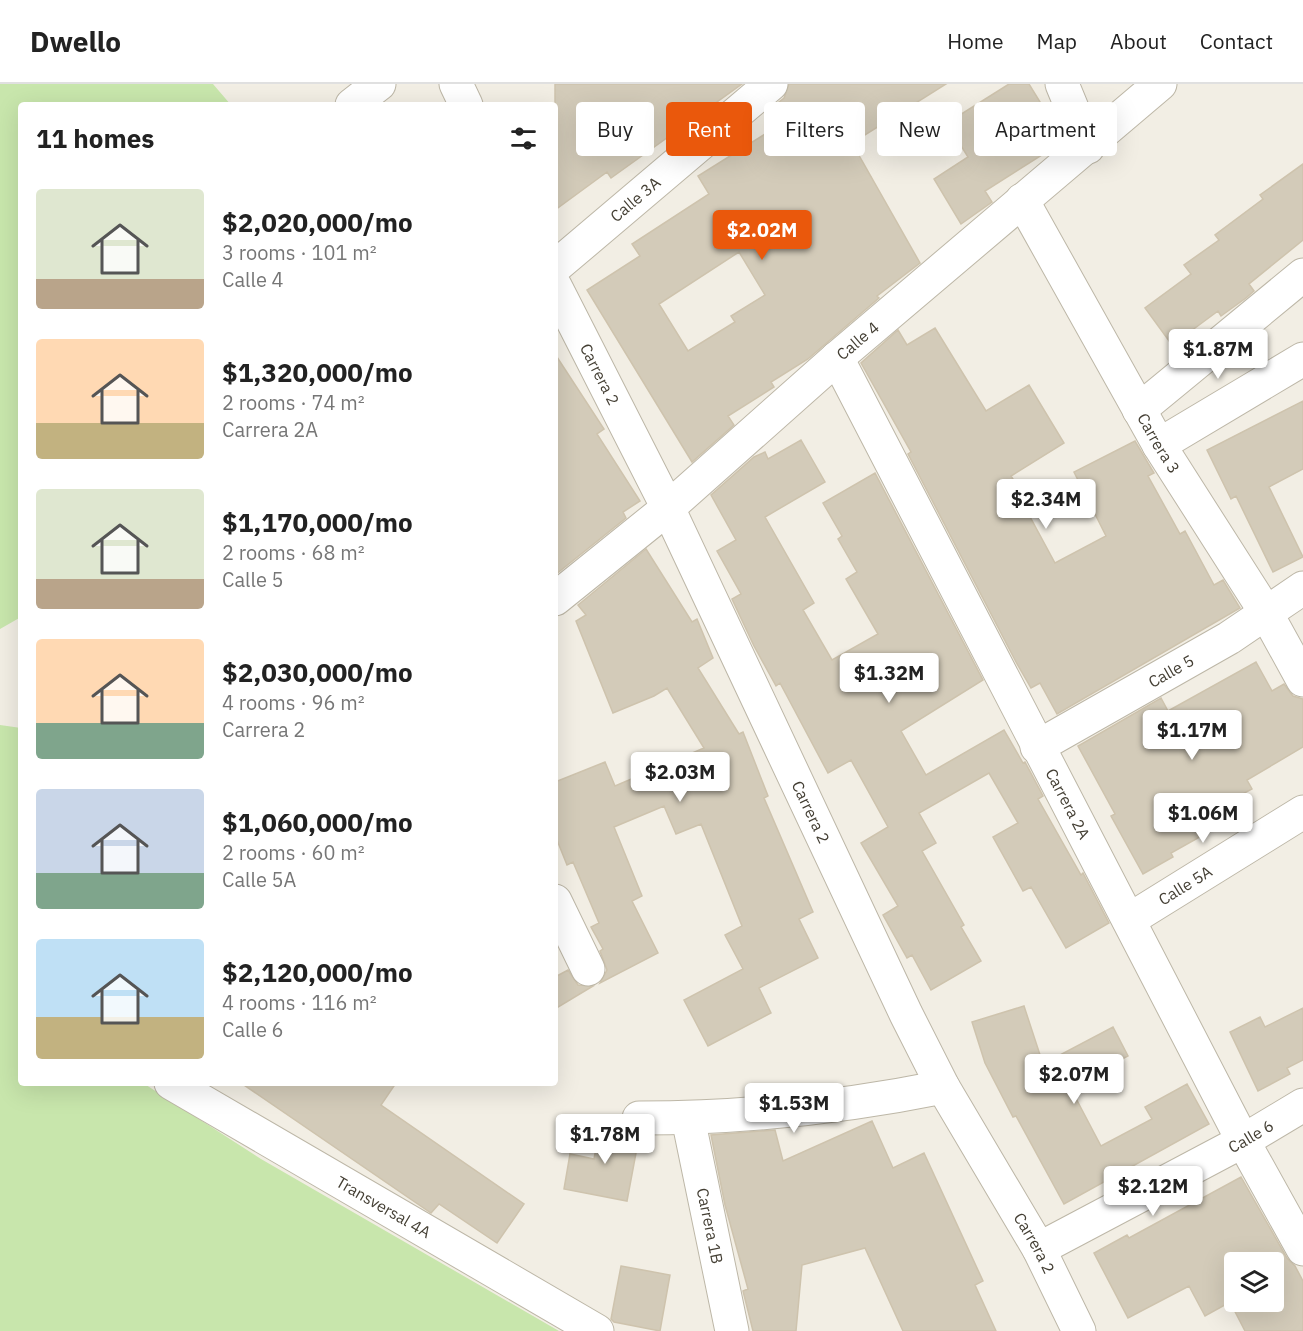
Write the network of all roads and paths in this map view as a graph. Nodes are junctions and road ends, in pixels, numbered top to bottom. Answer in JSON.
{"nodes":[{"id":1,"x":379,"y":84,"type":"edge"},
{"id":2,"x":456,"y":84,"type":"edge"},
{"id":3,"x":771,"y":84,"type":"edge"},
{"id":4,"x":1062,"y":84,"type":"edge"},
{"id":5,"x":1160,"y":84,"type":"edge"},
{"id":6,"x":356,"y":102,"type":"edge"},
{"id":7,"x":465,"y":102,"type":"edge"},
{"id":8,"x":1069,"y":102,"type":"edge"},
{"id":9,"x":1117,"y":122,"type":"edge"},
{"id":10,"x":1077,"y":156,"type":"edge"},
{"id":11,"x":1022,"y":200,"type":"junction"},
{"id":12,"x":558,"y":264,"type":"edge"},
{"id":13,"x":1303,"y":274,"type":"edge"},
{"id":14,"x":558,"y":292,"type":"edge"},
{"id":15,"x":837,"y":358,"type":"junction"},
{"id":16,"x":1303,"y":359,"type":"edge"},
{"id":17,"x":1139,"y":410,"type":"junction"},
{"id":18,"x":1159,"y":444,"type":"junction"},
{"id":19,"x":668,"y":508,"type":"junction"},
{"id":20,"x":1303,"y":588,"type":"edge"},
{"id":21,"x":558,"y":597,"type":"edge"},
{"id":22,"x":1265,"y":611,"type":"junction"},
{"id":23,"x":1303,"y":680,"type":"edge"},
{"id":24,"x":1037,"y":747,"type":"junction"},
{"id":25,"x":1303,"y":812,"type":"edge"},
{"id":26,"x":558,"y":907,"type":"edge"},
{"id":27,"x":1129,"y":920,"type":"junction"},
{"id":28,"x":588,"y":969,"type":"dead end"},
{"id":29,"x":176,"y":1086,"type":"edge"},
{"id":30,"x":942,"y":1087,"type":"junction"},
{"id":31,"x":1303,"y":1105,"type":"edge"},
{"id":32,"x":639,"y":1118,"type":"dead end"},
{"id":33,"x":687,"y":1118,"type":"junction"},
{"id":34,"x":1243,"y":1141,"type":"junction"},
{"id":35,"x":1039,"y":1249,"type":"junction"},
{"id":36,"x":1303,"y":1249,"type":"edge"},
{"id":37,"x":597,"y":1331,"type":"edge"},
{"id":38,"x":732,"y":1331,"type":"edge"},
{"id":39,"x":1079,"y":1331,"type":"edge"}],
"edges":[{"from":1,"to":6,"type":"street"},
{"from":2,"to":7,"type":"street"},
{"from":3,"to":12,"type":"street","name":"Calle 3A"},
{"from":4,"to":8,"type":"street"},
{"from":5,"to":9,"type":"street","name":"Calle 4"},
{"from":10,"to":11,"type":"street","name":"Calle 4"},
{"from":11,"to":15,"type":"street","name":"Calle 4"},
{"from":11,"to":17,"type":"street","name":"Carrera 3"},
{"from":13,"to":17,"type":"street"},
{"from":14,"to":19,"type":"street","name":"Carrera 2"},
{"from":15,"to":19,"type":"street","name":"Calle 4"},
{"from":15,"to":24,"type":"street","name":"Carrera 2A"},
{"from":16,"to":18,"type":"street"},
{"from":17,"to":18,"type":"street","name":"Carrera 3"},
{"from":18,"to":22,"type":"street","name":"Carrera 3"},
{"from":19,"to":21,"type":"street","name":"Calle 4"},
{"from":19,"to":30,"type":"street","name":"Carrera 2"},
{"from":20,"to":22,"type":"street","name":"Calle 5"},
{"from":22,"to":23,"type":"street","name":"Carrera 3"},
{"from":22,"to":24,"type":"street","name":"Calle 5"},
{"from":24,"to":27,"type":"street","name":"Carrera 2A"},
{"from":25,"to":27,"type":"street","name":"Calle 5A"},
{"from":26,"to":28,"type":"street"},
{"from":27,"to":34,"type":"street","name":"Carrera 2A"},
{"from":29,"to":37,"type":"street","name":"Transversal 4A"},
{"from":30,"to":33,"type":"street"},
{"from":30,"to":35,"type":"street","name":"Carrera 2"},
{"from":31,"to":34,"type":"street","name":"Calle 6"},
{"from":32,"to":33,"type":"street"},
{"from":33,"to":38,"type":"street","name":"Carrera 1B"},
{"from":34,"to":35,"type":"street","name":"Calle 6"},
{"from":34,"to":36,"type":"street","name":"Carrera 2A"},
{"from":35,"to":39,"type":"street","name":"Carrera 2"}]}
